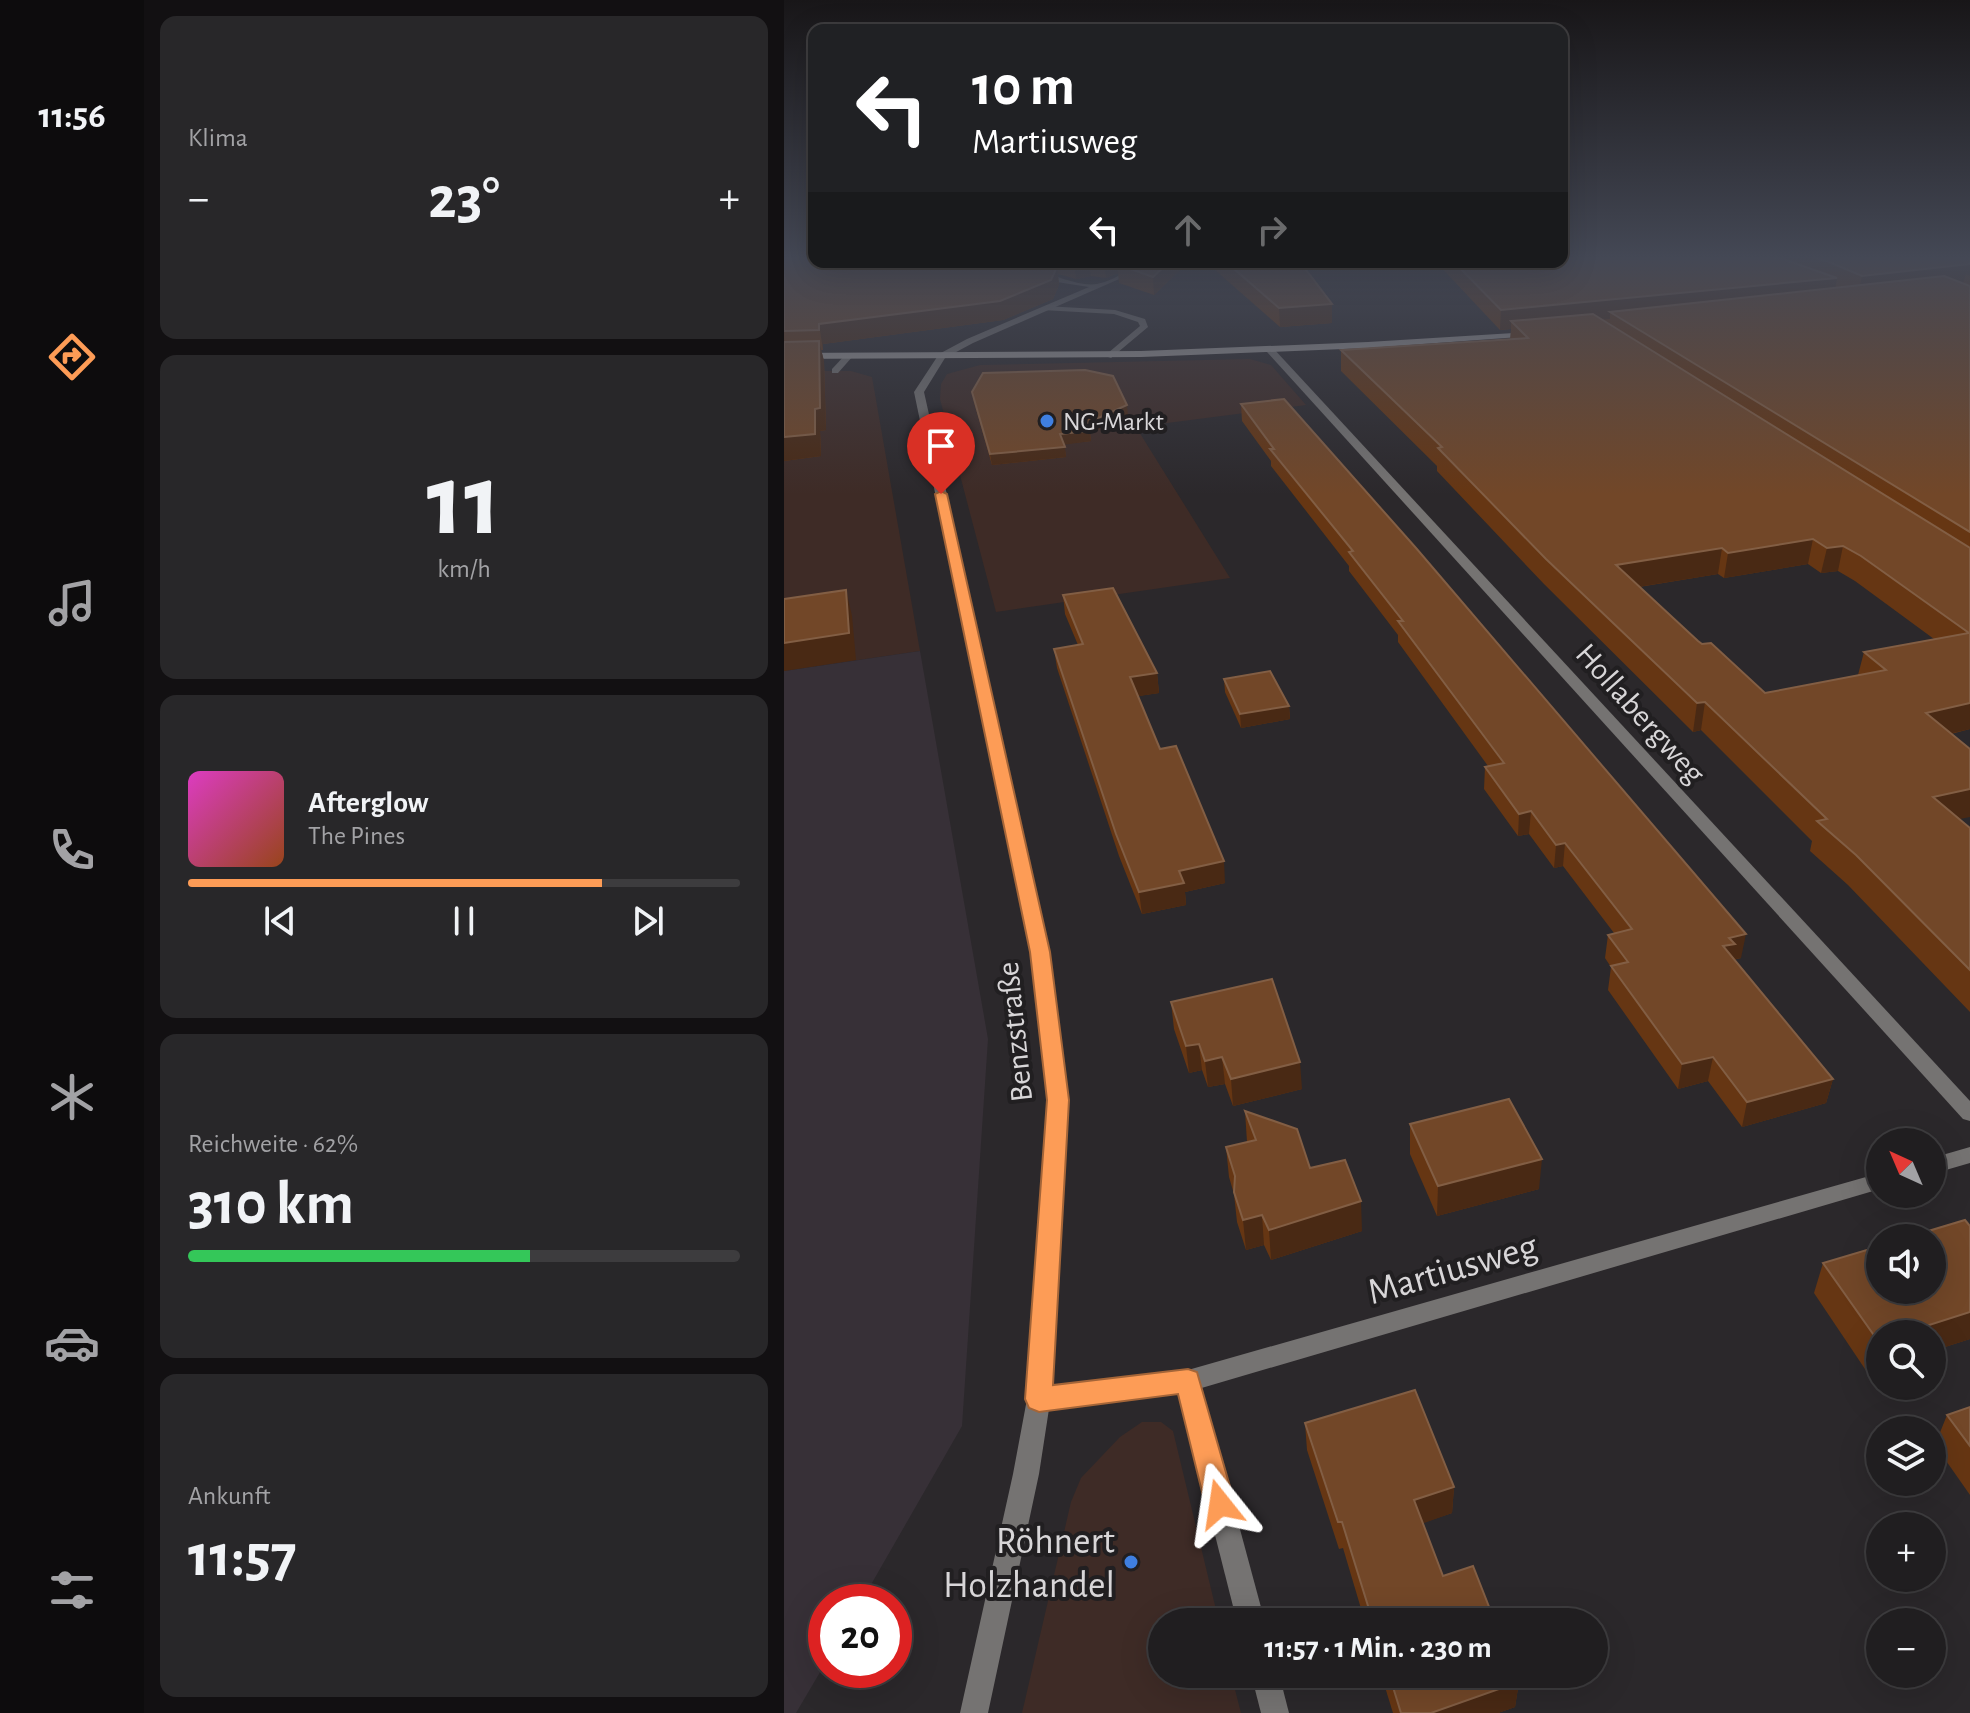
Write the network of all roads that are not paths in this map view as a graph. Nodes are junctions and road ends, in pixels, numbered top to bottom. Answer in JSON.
{"nodes":[{"id":1,"x":987,"y":335,"type":"edge"},
{"id":2,"x":1136,"y":335,"type":"edge"},
{"id":3,"x":1502,"y":335,"type":"edge"},
{"id":4,"x":1270,"y":350,"type":"junction"},
{"id":5,"x":1111,"y":355,"type":"junction"},
{"id":6,"x":784,"y":356,"type":"edge"},
{"id":7,"x":849,"y":356,"type":"junction"},
{"id":8,"x":942,"y":356,"type":"junction"},
{"id":9,"x":835,"y":371,"type":"dead end"},
{"id":10,"x":1970,"y":1114,"type":"edge"},
{"id":11,"x":1970,"y":1155,"type":"edge"},
{"id":12,"x":1946,"y":1162,"type":"edge"},
{"id":13,"x":1866,"y":1185,"type":"edge"},
{"id":14,"x":1188,"y":1381,"type":"junction"},
{"id":15,"x":1039,"y":1399,"type":"junction"},
{"id":16,"x":1247,"y":1608,"type":"edge"},
{"id":17,"x":1269,"y":1688,"type":"edge"},
{"id":18,"x":974,"y":1713,"type":"edge"},
{"id":19,"x":1275,"y":1713,"type":"edge"}],
"edges":[{"from":1,"to":8,"type":"street"},
{"from":2,"to":5,"type":"street"},
{"from":3,"to":4,"type":"street"},
{"from":4,"to":5,"type":"street"},
{"from":4,"to":10,"type":"street","name":"Hollabergweg"},
{"from":5,"to":8,"type":"street"},
{"from":6,"to":7,"type":"street"},
{"from":7,"to":8,"type":"street"},
{"from":7,"to":9,"type":"street"},
{"from":8,"to":15,"type":"street","name":"Benzstraße"},
{"from":11,"to":12,"type":"street"},
{"from":13,"to":14,"type":"street","name":"Martiusweg"},
{"from":14,"to":15,"type":"street","name":"Martiusweg"},
{"from":14,"to":16,"type":"street"},
{"from":15,"to":18,"type":"street","name":"Benzstraße"},
{"from":17,"to":19,"type":"street"}]}
